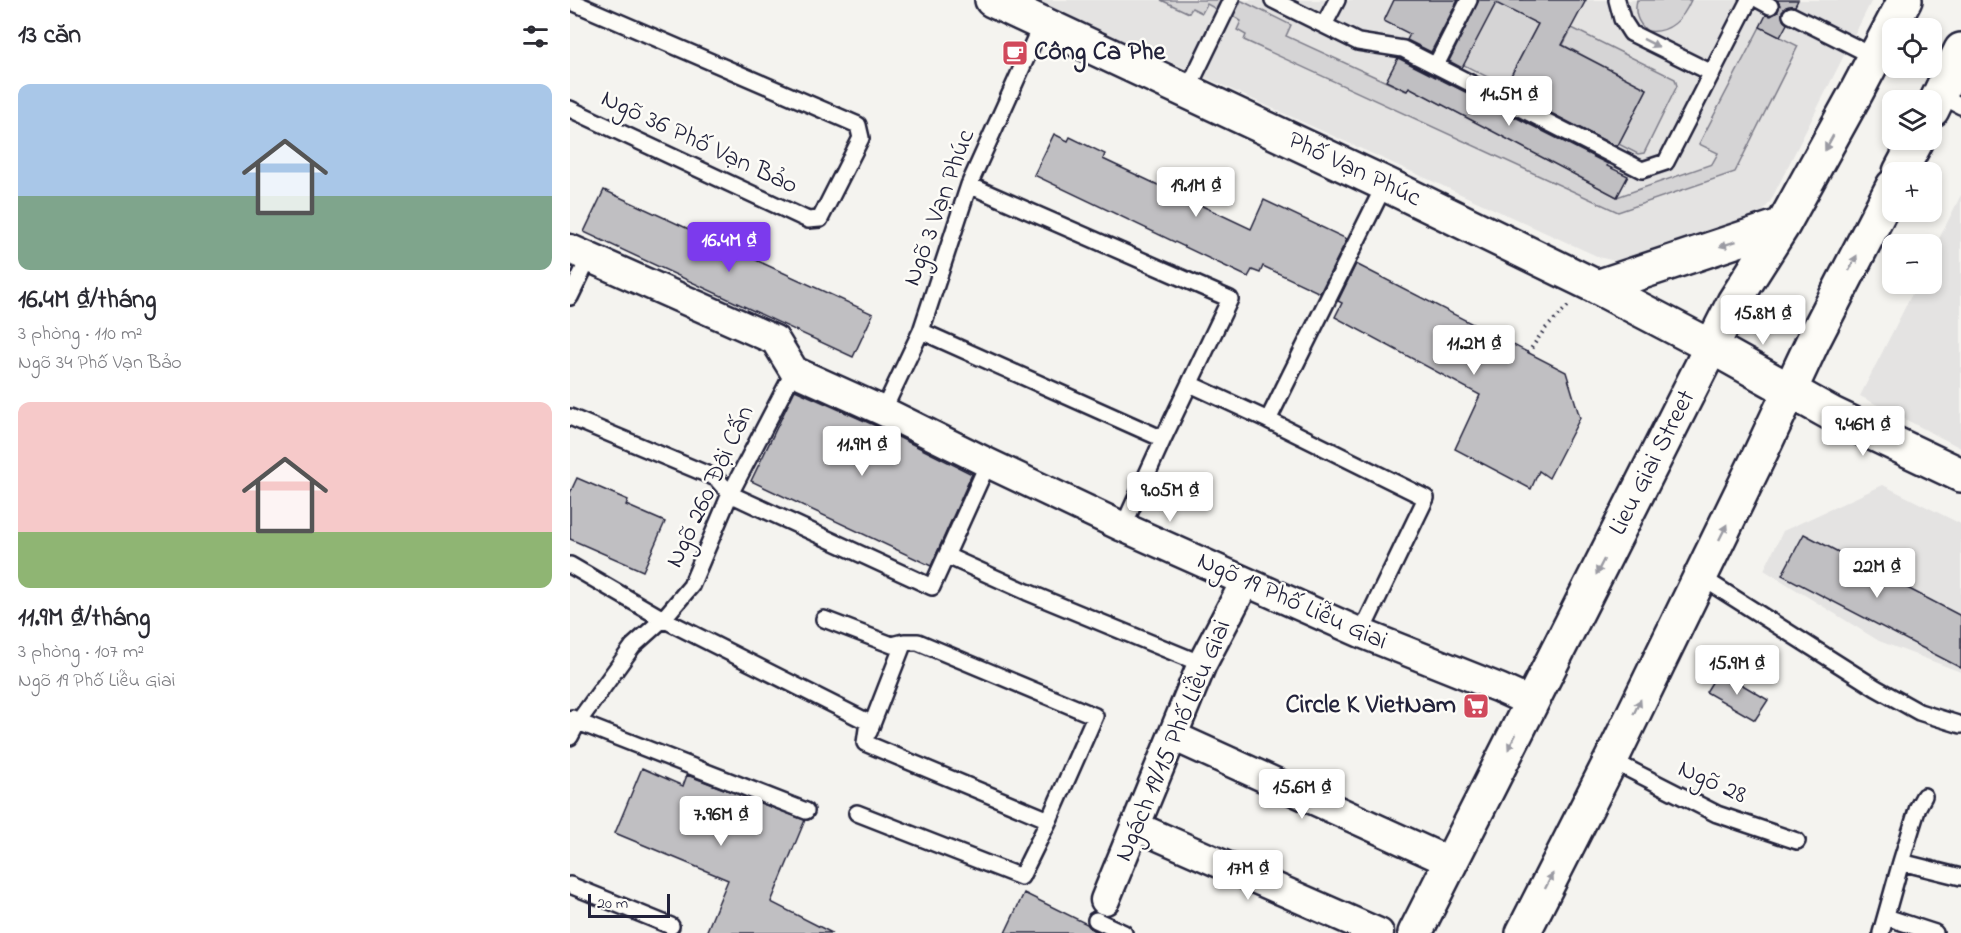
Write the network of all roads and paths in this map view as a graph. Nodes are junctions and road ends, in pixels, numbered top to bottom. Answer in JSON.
{"nodes":[{"id":1,"x":1231,"y":0,"type":"edge"},
{"id":2,"x":1273,"y":0,"type":"edge"},
{"id":3,"x":1337,"y":0,"type":"edge"},
{"id":4,"x":1469,"y":0,"type":"edge"},
{"id":5,"x":1617,"y":0,"type":"edge"},
{"id":6,"x":1749,"y":0,"type":"edge"},
{"id":7,"x":1905,"y":0,"type":"edge"},
{"id":8,"x":570,"y":1,"type":"edge"},
{"id":9,"x":1019,"y":9,"type":"edge"},
{"id":10,"x":1791,"y":15,"type":"dead end"},
{"id":11,"x":1324,"y":25,"type":"junction"},
{"id":12,"x":1961,"y":50,"type":"edge"},
{"id":13,"x":1875,"y":57,"type":"junction"},
{"id":14,"x":1436,"y":65,"type":"junction"},
{"id":15,"x":1712,"y":73,"type":"junction"},
{"id":16,"x":1187,"y":91,"type":"junction"},
{"id":17,"x":1944,"y":104,"type":"edge"},
{"id":18,"x":570,"y":110,"type":"edge"},
{"id":19,"x":1385,"y":184,"type":"junction"},
{"id":20,"x":969,"y":185,"type":"junction"},
{"id":21,"x":1882,"y":208,"type":"edge"},
{"id":22,"x":1783,"y":225,"type":"junction"},
{"id":23,"x":579,"y":254,"type":"edge"},
{"id":24,"x":1597,"y":287,"type":"junction"},
{"id":25,"x":570,"y":297,"type":"edge"},
{"id":26,"x":1569,"y":306,"type":"dead end"},
{"id":27,"x":921,"y":331,"type":"junction"},
{"id":28,"x":1712,"y":347,"type":"junction"},
{"id":29,"x":1528,"y":353,"type":"dead end"},
{"id":30,"x":794,"y":371,"type":"junction"},
{"id":31,"x":1190,"y":384,"type":"junction"},
{"id":32,"x":1790,"y":390,"type":"junction"},
{"id":33,"x":883,"y":411,"type":"junction"},
{"id":34,"x":570,"y":417,"type":"edge"},
{"id":35,"x":1268,"y":420,"type":"junction"},
{"id":36,"x":1163,"y":439,"type":"junction"},
{"id":37,"x":988,"y":463,"type":"junction"},
{"id":38,"x":1961,"y":476,"type":"edge"},
{"id":39,"x":730,"y":494,"type":"junction"},
{"id":40,"x":1123,"y":527,"type":"junction"},
{"id":41,"x":947,"y":556,"type":"junction"},
{"id":42,"x":570,"y":565,"type":"edge"},
{"id":43,"x":1701,"y":577,"type":"junction"},
{"id":44,"x":1245,"y":582,"type":"junction"},
{"id":45,"x":663,"y":619,"type":"junction"},
{"id":46,"x":824,"y":619,"type":"dead end"},
{"id":47,"x":1361,"y":633,"type":"junction"},
{"id":48,"x":904,"y":642,"type":"junction"},
{"id":49,"x":1202,"y":664,"type":"junction"},
{"id":50,"x":1532,"y":703,"type":"junction"},
{"id":51,"x":574,"y":719,"type":"edge"},
{"id":52,"x":1961,"y":725,"type":"edge"},
{"id":53,"x":1173,"y":736,"type":"junction"},
{"id":54,"x":570,"y":737,"type":"edge"},
{"id":55,"x":865,"y":743,"type":"junction"},
{"id":56,"x":1611,"y":760,"type":"junction"},
{"id":57,"x":1924,"y":796,"type":"dead end"},
{"id":58,"x":806,"y":811,"type":"dead end"},
{"id":59,"x":857,"y":813,"type":"dead end"},
{"id":60,"x":1049,"y":820,"type":"junction"},
{"id":61,"x":1135,"y":826,"type":"junction"},
{"id":62,"x":1797,"y":841,"type":"dead end"},
{"id":63,"x":1450,"y":862,"type":"junction"},
{"id":64,"x":1901,"y":862,"type":"junction"},
{"id":65,"x":1961,"y":878,"type":"edge"},
{"id":66,"x":570,"y":885,"type":"edge"},
{"id":67,"x":1100,"y":910,"type":"joint"},
{"id":68,"x":1886,"y":917,"type":"junction"},
{"id":69,"x":671,"y":926,"type":"dead end"},
{"id":70,"x":1124,"y":933,"type":"edge"},
{"id":71,"x":1379,"y":933,"type":"edge"},
{"id":72,"x":1415,"y":933,"type":"edge"},
{"id":73,"x":1523,"y":933,"type":"edge"},
{"id":74,"x":1881,"y":933,"type":"edge"},
{"id":75,"x":1935,"y":933,"type":"edge"}],
"edges":[{"from":1,"to":16,"type":"lane"},
{"from":2,"to":11,"type":"lane"},
{"from":3,"to":11,"type":"lane"},
{"from":4,"to":14,"type":"lane"},
{"from":5,"to":15,"type":"lane","one_way":true},
{"from":6,"to":15,"type":"lane"},
{"from":7,"to":13,"type":"main road","name":"Lieu Giai Street"},
{"from":8,"to":18,"type":"lane","name":"Ngõ 36 Phố Vạn Bảo"},
{"from":9,"to":16,"type":"main road","name":"Phố Vạn Phúc"},
{"from":9,"to":20,"type":"lane","name":"Ngõ 3 Vạn Phúc"},
{"from":10,"to":13,"type":"lane"},
{"from":11,"to":14,"type":"lane"},
{"from":12,"to":17,"type":"main road"},
{"from":13,"to":22,"type":"main road","name":"Lieu Giai Street","one_way":true},
{"from":14,"to":15,"type":"lane"},
{"from":16,"to":19,"type":"main road","name":"Phố Vạn Phúc"},
{"from":19,"to":24,"type":"main road","name":"Phố Vạn Phúc"},
{"from":19,"to":35,"type":"lane"},
{"from":20,"to":27,"type":"lane","name":"Ngõ 3 Vạn Phúc"},
{"from":20,"to":31,"type":"lane"},
{"from":32,"to":21,"type":"main road","one_way":true},
{"from":22,"to":24,"type":"main road","one_way":true},
{"from":22,"to":28,"type":"main road","name":"Lieu Giai Street"},
{"from":23,"to":25,"type":"lane"},
{"from":23,"to":30,"type":"street"},
{"from":24,"to":28,"type":"main road","name":"Phố Vạn Phúc"},
{"from":26,"to":29,"type":"path"},
{"from":27,"to":33,"type":"lane","name":"Ngõ 3 Vạn Phúc"},
{"from":27,"to":36,"type":"lane"},
{"from":28,"to":32,"type":"main road","name":"Phố Vạn Phúc"},
{"from":28,"to":50,"type":"main road","name":"Lieu Giai Street","one_way":true},
{"from":30,"to":33,"type":"street","name":"Ngõ 19 Phố Liễu Giai"},
{"from":30,"to":39,"type":"lane","name":"Ngõ 260 Đội Cấn"},
{"from":31,"to":35,"type":"lane"},
{"from":31,"to":36,"type":"lane"},
{"from":32,"to":38,"type":"main road","name":"Phố Vạn Phúc"},
{"from":43,"to":32,"type":"main road","one_way":true},
{"from":33,"to":37,"type":"street","name":"Ngõ 19 Phố Liễu Giai"},
{"from":34,"to":39,"type":"lane"},
{"from":35,"to":47,"type":"lane"},
{"from":36,"to":40,"type":"lane"},
{"from":37,"to":40,"type":"street","name":"Ngõ 19 Phố Liễu Giai"},
{"from":37,"to":41,"type":"lane"},
{"from":39,"to":41,"type":"lane"},
{"from":39,"to":45,"type":"lane","name":"Ngõ 260 Đội Cấn"},
{"from":40,"to":44,"type":"street","name":"Ngõ 19 Phố Liễu Giai"},
{"from":41,"to":49,"type":"lane"},
{"from":42,"to":45,"type":"lane"},
{"from":43,"to":52,"type":"lane"},
{"from":56,"to":43,"type":"main road","one_way":true},
{"from":44,"to":47,"type":"street","name":"Ngõ 19 Phố Liễu Giai"},
{"from":44,"to":49,"type":"street","name":"Ngách 19/15 Phố Liễu Giai"},
{"from":45,"to":51,"type":"lane","name":"Ngõ 260 Đội Cấn"},
{"from":45,"to":55,"type":"lane"},
{"from":46,"to":48,"type":"lane"},
{"from":47,"to":50,"type":"street","name":"Ngõ 19 Phố Liễu Giai"},
{"from":48,"to":55,"type":"lane"},
{"from":48,"to":60,"type":"lane"},
{"from":49,"to":53,"type":"street","name":"Ngách 19/15 Phố Liễu Giai"},
{"from":50,"to":63,"type":"main road","name":"Lieu Giai Street","one_way":true},
{"from":51,"to":54,"type":"lane","name":"Ngõ 260 Đội Cấn"},
{"from":51,"to":58,"type":"lane"},
{"from":53,"to":61,"type":"street","name":"Ngách 19/15 Phố Liễu Giai"},
{"from":53,"to":63,"type":"street"},
{"from":55,"to":60,"type":"lane"},
{"from":56,"to":62,"type":"lane","name":"Ngõ 28"},
{"from":73,"to":56,"type":"main road","one_way":true},
{"from":57,"to":64,"type":"lane"},
{"from":59,"to":60,"type":"lane"},
{"from":61,"to":67,"type":"street","name":"Ngách 19/15 Phố Liễu Giai"},
{"from":61,"to":71,"type":"street"},
{"from":63,"to":72,"type":"main road","name":"Lieu Giai Street"},
{"from":64,"to":65,"type":"lane"},
{"from":64,"to":68,"type":"lane"},
{"from":66,"to":69,"type":"lane"},
{"from":67,"to":70,"type":"lane"},
{"from":68,"to":74,"type":"lane"},
{"from":68,"to":75,"type":"lane"}]}
